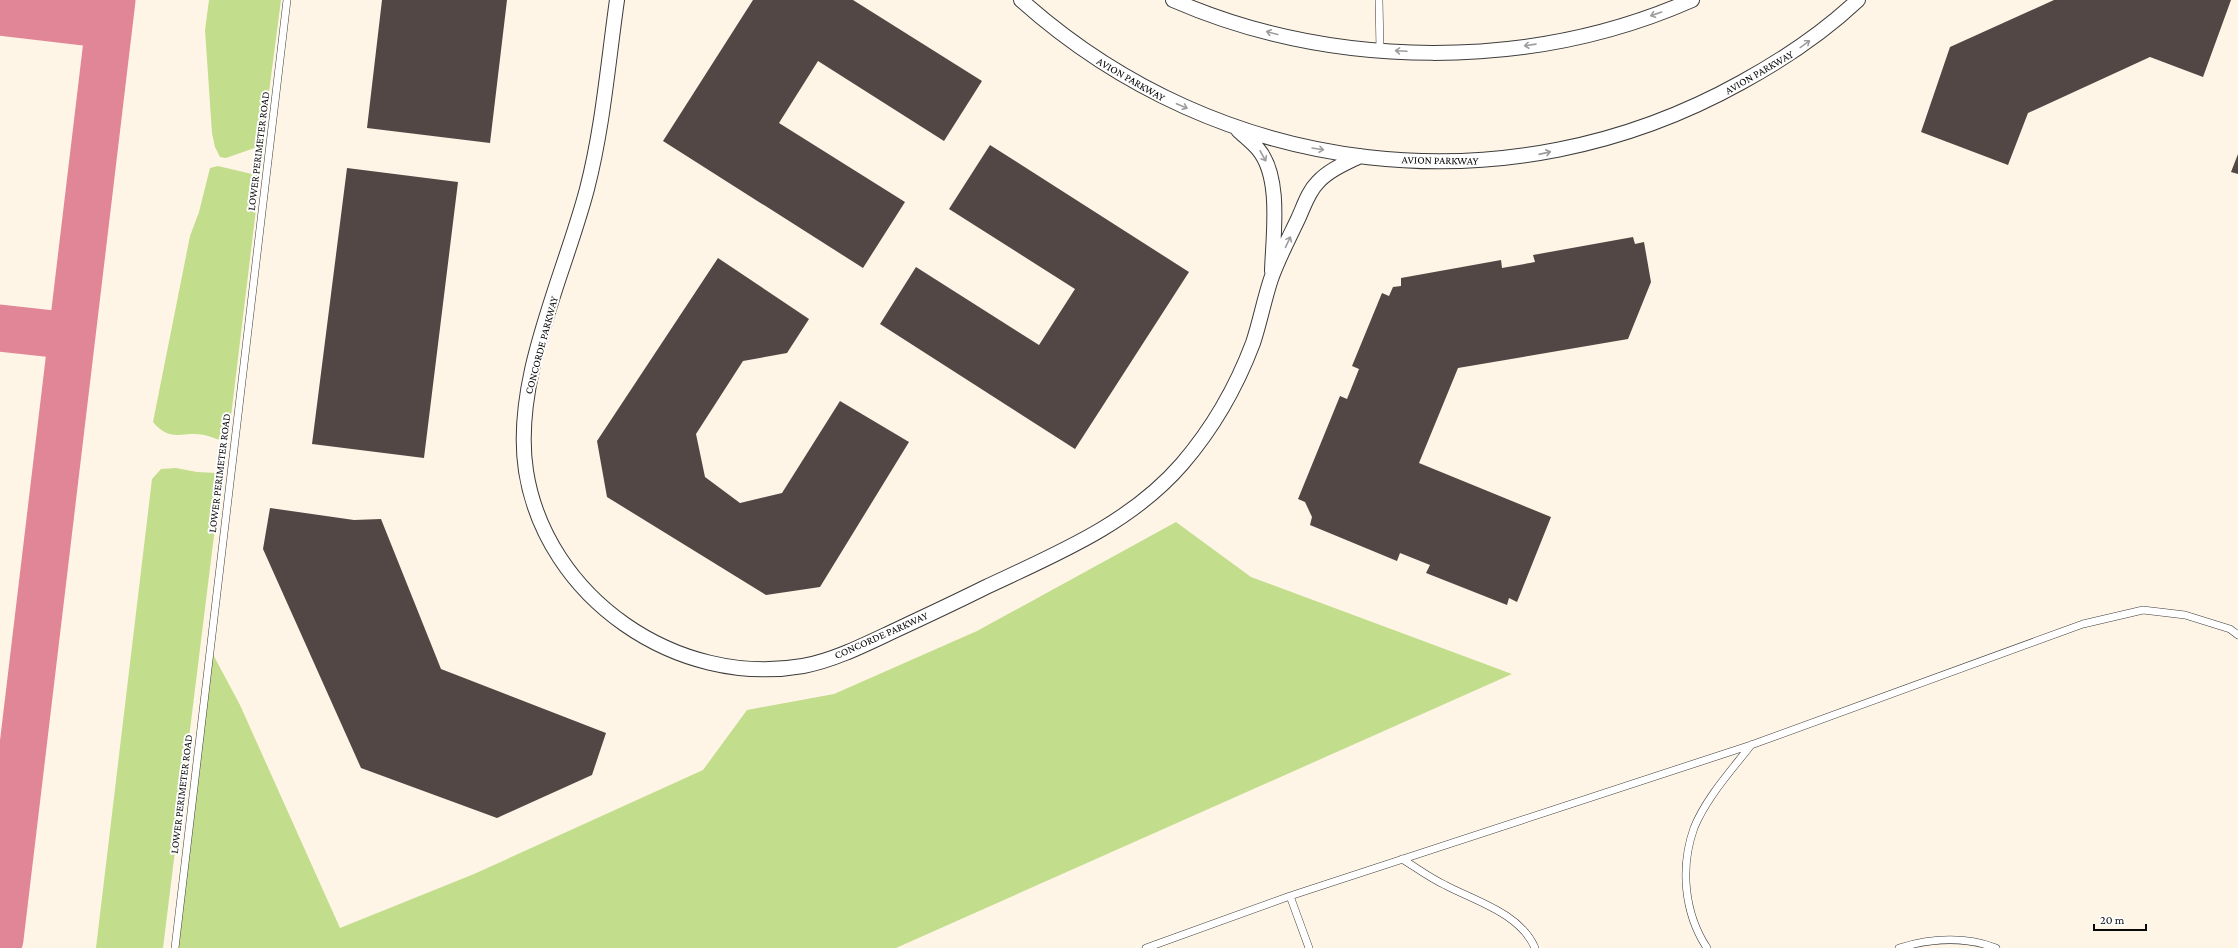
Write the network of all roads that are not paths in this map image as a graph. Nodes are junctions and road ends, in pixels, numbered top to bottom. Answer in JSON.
{"nodes":[{"id":1,"x":287,"y":0,"type":"edge"},
{"id":2,"x":617,"y":0,"type":"edge"},
{"id":3,"x":1022,"y":0,"type":"edge"},
{"id":4,"x":1173,"y":0,"type":"edge"},
{"id":5,"x":1379,"y":0,"type":"edge"},
{"id":6,"x":1692,"y":0,"type":"edge"},
{"id":7,"x":1858,"y":0,"type":"edge"},
{"id":8,"x":1380,"y":50,"type":"junction"},
{"id":9,"x":1236,"y":128,"type":"junction"},
{"id":10,"x":1360,"y":156,"type":"junction"},
{"id":11,"x":1272,"y":277,"type":"junction"},
{"id":12,"x":2238,"y":635,"type":"edge"},
{"id":13,"x":1751,"y":745,"type":"junction"},
{"id":14,"x":1402,"y":859,"type":"junction"},
{"id":15,"x":1290,"y":896,"type":"junction"},
{"id":16,"x":174,"y":948,"type":"edge"},
{"id":17,"x":1146,"y":948,"type":"edge"},
{"id":18,"x":1309,"y":948,"type":"edge"},
{"id":19,"x":1535,"y":948,"type":"edge"},
{"id":20,"x":1707,"y":948,"type":"edge"},
{"id":21,"x":1899,"y":948,"type":"edge"},
{"id":22,"x":1996,"y":948,"type":"edge"}],
"edges":[{"from":1,"to":16,"type":"lane","name":"LOWER PERIMETER ROAD"},
{"from":2,"to":11,"type":"street","name":"CONCORDE PARKWAY"},
{"from":3,"to":9,"type":"street","name":"AVION PARKWAY","one_way":true},
{"from":8,"to":4,"type":"street","one_way":true},
{"from":5,"to":8,"type":"lane"},
{"from":6,"to":8,"type":"street","one_way":true},
{"from":10,"to":7,"type":"street","name":"AVION PARKWAY","one_way":true},
{"from":9,"to":10,"type":"street","name":"AVION PARKWAY","one_way":true},
{"from":9,"to":11,"type":"street","name":"CONCORDE PARKWAY","one_way":true},
{"from":11,"to":10,"type":"street","name":"CONCORDE PARKWAY","one_way":true},
{"from":12,"to":13,"type":"lane"},
{"from":13,"to":14,"type":"lane"},
{"from":13,"to":20,"type":"lane"},
{"from":14,"to":15,"type":"lane"},
{"from":14,"to":19,"type":"lane"},
{"from":15,"to":17,"type":"lane"},
{"from":15,"to":18,"type":"lane"},
{"from":21,"to":22,"type":"lane"}]}
